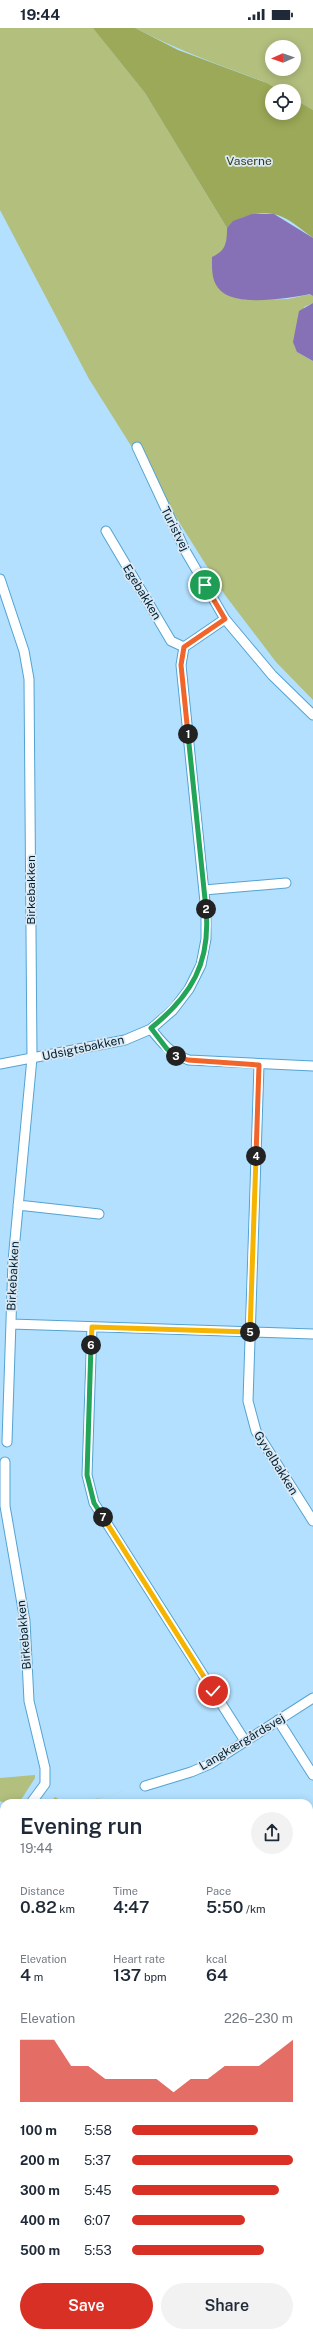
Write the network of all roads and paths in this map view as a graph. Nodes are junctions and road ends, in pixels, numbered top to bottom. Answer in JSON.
{"nodes":[{"id":1,"x":136,"y":447,"type":"dead end"},
{"id":2,"x":106,"y":531,"type":"dead end"},
{"id":3,"x":0,"y":579,"type":"edge"},
{"id":4,"x":225,"y":619,"type":"junction"},
{"id":5,"x":184,"y":647,"type":"junction"},
{"id":6,"x":313,"y":715,"type":"edge"},
{"id":7,"x":286,"y":883,"type":"dead end"},
{"id":8,"x":204,"y":890,"type":"junction"},
{"id":9,"x":151,"y":1028,"type":"junction"},
{"id":10,"x":32,"y":1058,"type":"junction"},
{"id":11,"x":0,"y":1064,"type":"edge"},
{"id":12,"x":259,"y":1065,"type":"junction"},
{"id":13,"x":313,"y":1066,"type":"edge"},
{"id":14,"x":18,"y":1205,"type":"junction"},
{"id":15,"x":99,"y":1214,"type":"dead end"},
{"id":16,"x":10,"y":1324,"type":"junction"},
{"id":17,"x":92,"y":1327,"type":"junction"},
{"id":18,"x":250,"y":1332,"type":"junction"},
{"id":19,"x":313,"y":1334,"type":"edge"},
{"id":20,"x":7,"y":1442,"type":"dead end"},
{"id":21,"x":5,"y":1462,"type":"dead end"},
{"id":22,"x":313,"y":1521,"type":"edge"},
{"id":23,"x":313,"y":1698,"type":"edge"},
{"id":24,"x":278,"y":1720,"type":"junction"},
{"id":25,"x":245,"y":1741,"type":"junction"},
{"id":26,"x":313,"y":1775,"type":"edge"},
{"id":27,"x":145,"y":1786,"type":"dead end"},
{"id":28,"x":34,"y":1799,"type":"edge"}],
"edges":[{"from":1,"to":4,"type":"street","name":"Turistvej"},
{"from":2,"to":5,"type":"street","name":"Egebakken"},
{"from":3,"to":10,"type":"street","name":"Birkebakken"},
{"from":4,"to":5,"type":"street"},
{"from":4,"to":6,"type":"street","name":"Turistvej"},
{"from":5,"to":8,"type":"street","name":"Udsigtsbakken"},
{"from":7,"to":8,"type":"street"},
{"from":8,"to":9,"type":"street","name":"Udsigtsbakken"},
{"from":9,"to":10,"type":"street","name":"Udsigtsbakken"},
{"from":9,"to":12,"type":"street"},
{"from":10,"to":11,"type":"street","name":"Udsigtsbakken"},
{"from":10,"to":14,"type":"street","name":"Birkebakken"},
{"from":12,"to":13,"type":"street"},
{"from":12,"to":18,"type":"street","name":"Gyvelbakken"},
{"from":14,"to":15,"type":"street"},
{"from":14,"to":16,"type":"street","name":"Birkebakken"},
{"from":16,"to":17,"type":"street"},
{"from":16,"to":20,"type":"street","name":"Birkebakken"},
{"from":17,"to":18,"type":"street"},
{"from":17,"to":25,"type":"street"},
{"from":18,"to":19,"type":"street"},
{"from":18,"to":22,"type":"street","name":"Gyvelbakken"},
{"from":21,"to":28,"type":"street","name":"Birkebakken"},
{"from":23,"to":24,"type":"street","name":"Langkærgårdsvej"},
{"from":24,"to":25,"type":"street","name":"Langkærgårdsvej"},
{"from":24,"to":26,"type":"street"},
{"from":25,"to":27,"type":"street","name":"Langkærgårdsvej"}]}
